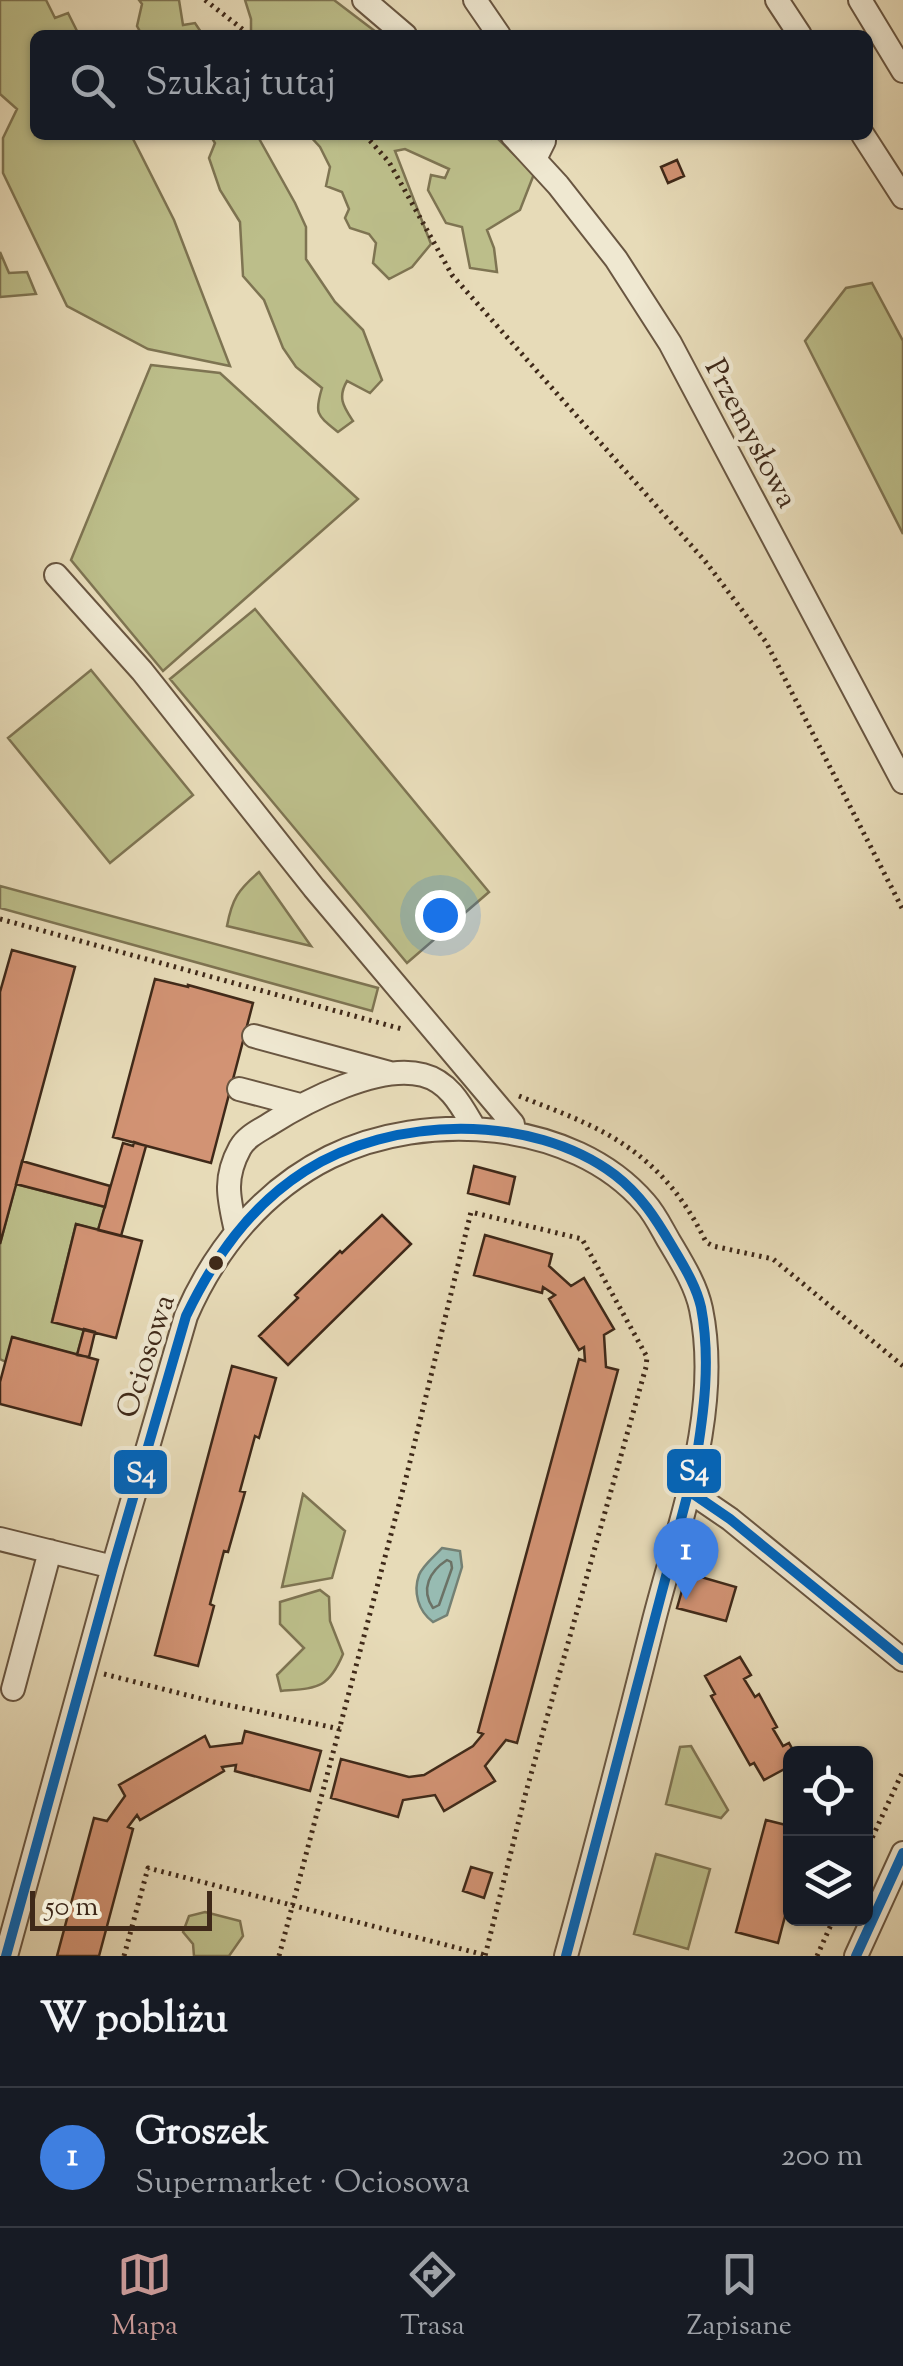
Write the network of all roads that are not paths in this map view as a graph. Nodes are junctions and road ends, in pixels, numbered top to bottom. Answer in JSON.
{"nodes":[{"id":1,"x":364,"y":0,"type":"edge"},
{"id":2,"x":475,"y":0,"type":"edge"},
{"id":3,"x":778,"y":0,"type":"edge"},
{"id":4,"x":860,"y":0,"type":"edge"},
{"id":5,"x":399,"y":30,"type":"edge"},
{"id":6,"x":496,"y":30,"type":"edge"},
{"id":7,"x":797,"y":30,"type":"edge"},
{"id":8,"x":903,"y":71,"type":"edge"},
{"id":9,"x":517,"y":140,"type":"edge"},
{"id":10,"x":544,"y":140,"type":"edge"},
{"id":11,"x":867,"y":140,"type":"edge"},
{"id":12,"x":534,"y":159,"type":"junction"},
{"id":13,"x":903,"y":197,"type":"edge"},
{"id":14,"x":56,"y":575,"type":"dead end"},
{"id":15,"x":903,"y":782,"type":"edge"},
{"id":16,"x":254,"y":1036,"type":"dead end"},
{"id":17,"x":390,"y":1073,"type":"junction"},
{"id":18,"x":239,"y":1089,"type":"dead end"},
{"id":19,"x":300,"y":1105,"type":"junction"},
{"id":20,"x":475,"y":1129,"type":"junction"},
{"id":21,"x":512,"y":1133,"type":"junction"},
{"id":22,"x":236,"y":1231,"type":"junction"},
{"id":23,"x":689,"y":1491,"type":"junction"},
{"id":24,"x":0,"y":1538,"type":"edge"},
{"id":25,"x":50,"y":1551,"type":"junction"},
{"id":26,"x":113,"y":1567,"type":"junction"},
{"id":27,"x":903,"y":1660,"type":"edge"},
{"id":28,"x":14,"y":1690,"type":"dead end"},
{"id":29,"x":903,"y":1853,"type":"edge"},
{"id":30,"x":6,"y":1956,"type":"edge"},
{"id":31,"x":566,"y":1956,"type":"edge"},
{"id":32,"x":856,"y":1956,"type":"edge"}],
"edges":[{"from":1,"to":5,"type":"street"},
{"from":2,"to":6,"type":"street"},
{"from":3,"to":7,"type":"street"},
{"from":4,"to":8,"type":"street"},
{"from":9,"to":12,"type":"street","name":"Przemysłowa"},
{"from":10,"to":12,"type":"street"},
{"from":11,"to":13,"type":"street"},
{"from":12,"to":15,"type":"street","name":"Przemysłowa"},
{"from":14,"to":21,"type":"street"},
{"from":16,"to":17,"type":"street"},
{"from":17,"to":19,"type":"street"},
{"from":17,"to":20,"type":"street"},
{"from":18,"to":19,"type":"street"},
{"from":19,"to":22,"type":"street"},
{"from":20,"to":21,"type":"street","name":"Ociosowa"},
{"from":20,"to":22,"type":"street","name":"Ociosowa"},
{"from":21,"to":23,"type":"street","name":"Ociosowa"},
{"from":22,"to":26,"type":"street","name":"Ociosowa"},
{"from":23,"to":27,"type":"street"},
{"from":23,"to":31,"type":"street","name":"Ociosowa"},
{"from":24,"to":25,"type":"street"},
{"from":25,"to":26,"type":"street"},
{"from":25,"to":28,"type":"street"},
{"from":26,"to":30,"type":"street","name":"Ociosowa"},
{"from":29,"to":32,"type":"street"}]}
